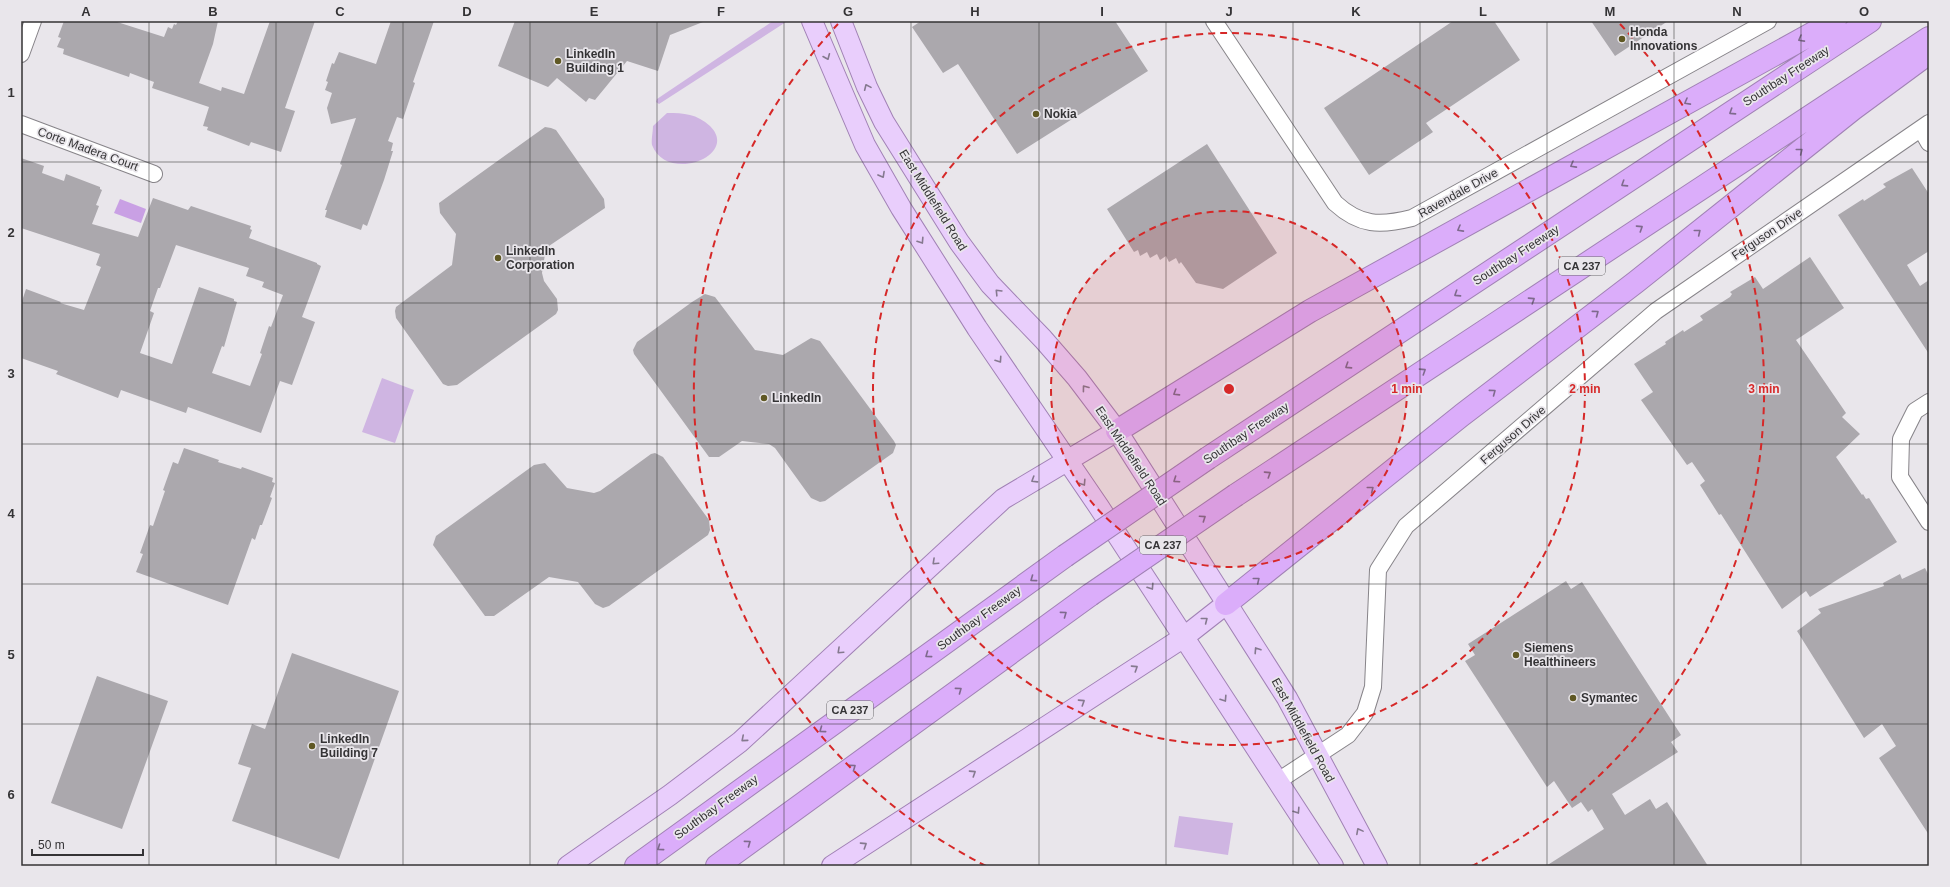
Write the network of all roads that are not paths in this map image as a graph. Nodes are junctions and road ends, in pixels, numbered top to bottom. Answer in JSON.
{"nodes":[{"id":1,"x":33,"y":21,"type":"edge"},
{"id":2,"x":812,"y":21,"type":"edge"},
{"id":3,"x":841,"y":21,"type":"edge"},
{"id":4,"x":1214,"y":21,"type":"edge"},
{"id":5,"x":1768,"y":21,"type":"edge"},
{"id":6,"x":1835,"y":21,"type":"edge"},
{"id":7,"x":1870,"y":21,"type":"edge"},
{"id":8,"x":1929,"y":38,"type":"edge"},
{"id":9,"x":1929,"y":53,"type":"edge"},
{"id":10,"x":21,"y":54,"type":"edge"},
{"id":11,"x":21,"y":124,"type":"edge"},
{"id":12,"x":1925,"y":126,"type":"edge"},
{"id":13,"x":1929,"y":143,"type":"edge"},
{"id":14,"x":154,"y":174,"type":"dead end"},
{"id":15,"x":1929,"y":402,"type":"edge"},
{"id":16,"x":1117,"y":430,"type":"junction"},
{"id":17,"x":1068,"y":459,"type":"junction"},
{"id":18,"x":1929,"y":522,"type":"edge"},
{"id":19,"x":1226,"y":604,"type":"junction"},
{"id":20,"x":1184,"y":637,"type":"junction"},
{"id":21,"x":1318,"y":754,"type":"junction"},
{"id":22,"x":1278,"y":781,"type":"junction"},
{"id":23,"x":568,"y":866,"type":"edge"},
{"id":24,"x":636,"y":866,"type":"edge"},
{"id":25,"x":716,"y":866,"type":"edge"},
{"id":26,"x":832,"y":866,"type":"edge"},
{"id":27,"x":1333,"y":866,"type":"edge"},
{"id":28,"x":1377,"y":866,"type":"edge"}],
"edges":[{"from":1,"to":10,"type":"street"},
{"from":2,"to":17,"type":"main road","one_way":true},
{"from":16,"to":3,"type":"main road","name":"East Middlefield Road","one_way":true},
{"from":4,"to":5,"type":"street","name":"Ravendale Drive"},
{"from":6,"to":16,"type":"highway","one_way":true},
{"from":7,"to":24,"type":"highway","name":"Southbay Freeway","number":"CA 237","one_way":true,"bridge":true},
{"from":25,"to":8,"type":"highway","number":"CA 237","one_way":true,"bridge":true},
{"from":19,"to":9,"type":"highway","one_way":true},
{"from":11,"to":14,"type":"street","name":"Corte Madera Court"},
{"from":12,"to":13,"type":"street"},
{"from":12,"to":21,"type":"street","name":"Ferguson Drive"},
{"from":15,"to":18,"type":"street"},
{"from":16,"to":17,"type":"main road"},
{"from":16,"to":19,"type":"main road","name":"East Middlefield Road"},
{"from":17,"to":20,"type":"main road","one_way":true},
{"from":17,"to":23,"type":"main road","one_way":true},
{"from":20,"to":19,"type":"main road","one_way":true},
{"from":21,"to":19,"type":"main road","name":"East Middlefield Road","one_way":true},
{"from":20,"to":22,"type":"main road","one_way":true},
{"from":26,"to":20,"type":"main road","one_way":true},
{"from":21,"to":22,"type":"street","name":"Ferguson Drive"},
{"from":28,"to":21,"type":"main road","name":"East Middlefield Road","one_way":true},
{"from":22,"to":27,"type":"main road","one_way":true}]}
